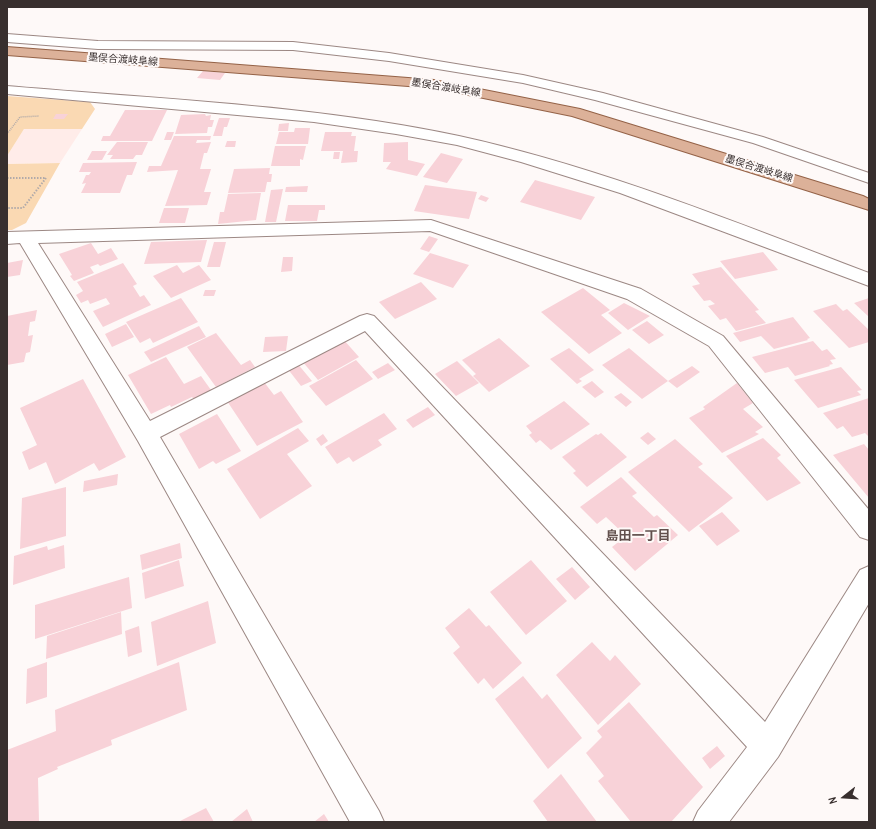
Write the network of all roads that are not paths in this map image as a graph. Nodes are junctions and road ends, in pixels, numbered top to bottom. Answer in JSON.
{"nodes":[{"id":1,"x":7,"y":38,"type":"edge"},
{"id":2,"x":7,"y":51,"type":"edge"},
{"id":3,"x":7,"y":90,"type":"edge"},
{"id":4,"x":869,"y":178,"type":"edge"},
{"id":5,"x":869,"y":205,"type":"edge"},
{"id":6,"x":17,"y":238,"type":"edge"},
{"id":7,"x":869,"y":280,"type":"edge"},
{"id":8,"x":146,"y":434,"type":"junction"},
{"id":9,"x":869,"y":529,"type":"edge"},
{"id":10,"x":869,"y":579,"type":"edge"},
{"id":11,"x":766,"y":746,"type":"junction"},
{"id":12,"x":368,"y":822,"type":"edge"},
{"id":13,"x":709,"y":822,"type":"edge"}],
"edges":[{"from":1,"to":4,"type":"street"},
{"from":2,"to":5,"type":"main road","name":"墨俣合渡岐阜線"},
{"from":3,"to":7,"type":"street"},
{"from":6,"to":8,"type":"street"},
{"from":6,"to":9,"type":"street"},
{"from":8,"to":11,"type":"street"},
{"from":8,"to":12,"type":"street"},
{"from":10,"to":11,"type":"street"},
{"from":11,"to":13,"type":"street"}]}
